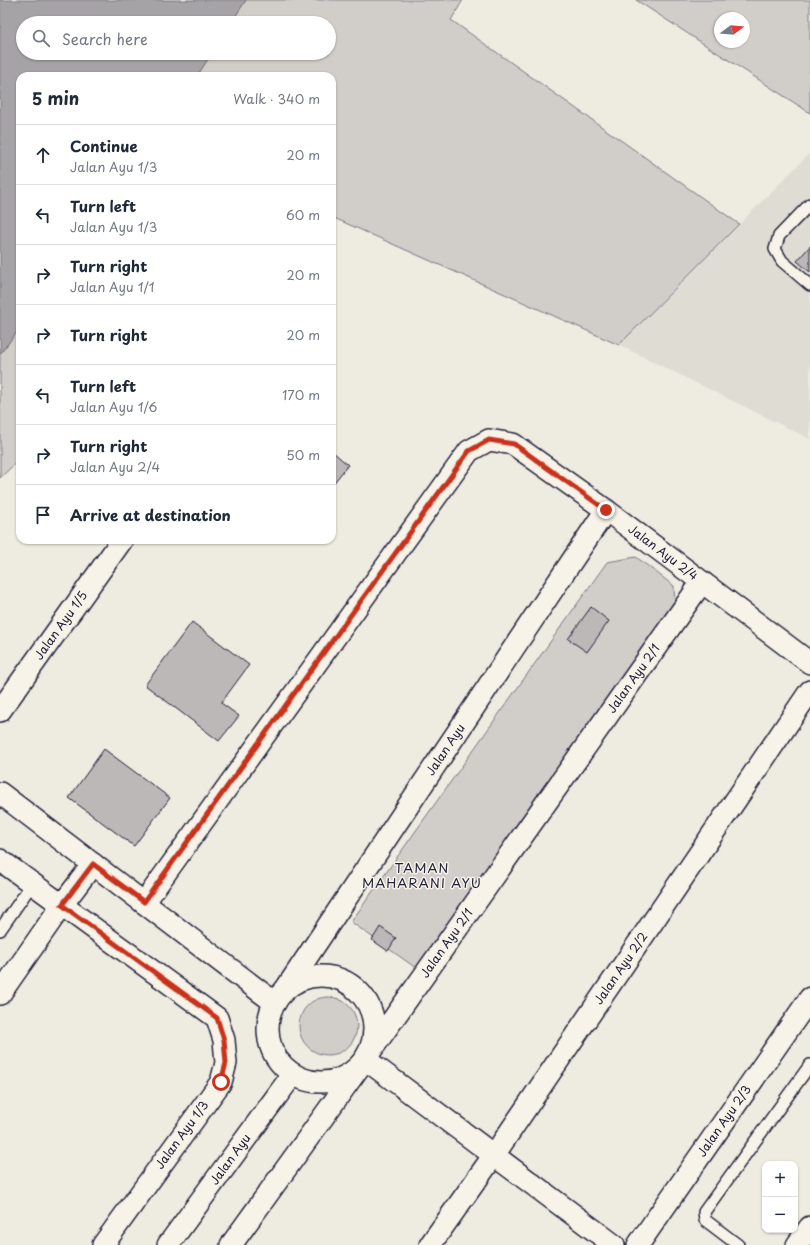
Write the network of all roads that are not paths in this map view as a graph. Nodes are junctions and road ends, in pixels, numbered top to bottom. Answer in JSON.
{"nodes":[{"id":1,"x":810,"y":204,"type":"edge"},
{"id":2,"x":810,"y":285,"type":"edge"},
{"id":3,"x":606,"y":510,"type":"junction"},
{"id":4,"x":119,"y":544,"type":"edge"},
{"id":5,"x":702,"y":582,"type":"junction"},
{"id":6,"x":810,"y":663,"type":"edge"},
{"id":7,"x":810,"y":691,"type":"edge"},
{"id":8,"x":0,"y":712,"type":"edge"},
{"id":9,"x":0,"y":793,"type":"edge"},
{"id":10,"x":0,"y":860,"type":"edge"},
{"id":11,"x":93,"y":864,"type":"junction"},
{"id":12,"x":32,"y":884,"type":"junction"},
{"id":13,"x":144,"y":902,"type":"junction"},
{"id":14,"x":62,"y":905,"type":"junction"},
{"id":15,"x":0,"y":930,"type":"edge"},
{"id":16,"x":0,"y":994,"type":"edge"},
{"id":17,"x":280,"y":996,"type":"junction"},
{"id":18,"x":810,"y":998,"type":"edge"},
{"id":19,"x":365,"y":1059,"type":"junction"},
{"id":20,"x":810,"y":1065,"type":"edge"},
{"id":21,"x":293,"y":1074,"type":"junction"},
{"id":22,"x":494,"y":1155,"type":"junction"},
{"id":23,"x":810,"y":1227,"type":"edge"},
{"id":24,"x":103,"y":1245,"type":"edge"},
{"id":25,"x":168,"y":1245,"type":"edge"},
{"id":26,"x":231,"y":1245,"type":"edge"},
{"id":27,"x":430,"y":1245,"type":"edge"},
{"id":28,"x":614,"y":1245,"type":"edge"},
{"id":29,"x":638,"y":1245,"type":"edge"},
{"id":30,"x":738,"y":1245,"type":"edge"},
{"id":31,"x":796,"y":1245,"type":"edge"}],
"edges":[{"from":1,"to":2,"type":"lane"},
{"from":3,"to":5,"type":"street","name":"Jalan Ayu 2/4"},
{"from":3,"to":13,"type":"street","name":"Jalan Ayu 2/4"},
{"from":3,"to":17,"type":"street","name":"Jalan Ayu"},
{"from":4,"to":8,"type":"street","name":"Jalan Ayu 1/5"},
{"from":5,"to":6,"type":"street","name":"Jalan Ayu 2/4"},
{"from":5,"to":19,"type":"street","name":"Jalan Ayu 2/1"},
{"from":7,"to":22,"type":"street","name":"Jalan Ayu 2/2"},
{"from":9,"to":11,"type":"street"},
{"from":10,"to":12,"type":"street","name":"Jalan Ayu 1/3"},
{"from":11,"to":13,"type":"street"},
{"from":11,"to":14,"type":"street"},
{"from":12,"to":14,"type":"street","name":"Jalan Ayu 1/3"},
{"from":12,"to":15,"type":"lane"},
{"from":13,"to":17,"type":"street"},
{"from":14,"to":16,"type":"street"},
{"from":14,"to":24,"type":"street","name":"Jalan Ayu 1/3"},
{"from":17,"to":19,"type":"street"},
{"from":17,"to":21,"type":"street"},
{"from":18,"to":29,"type":"street","name":"Jalan Ayu 2/3"},
{"from":19,"to":21,"type":"street"},
{"from":19,"to":22,"type":"street"},
{"from":19,"to":26,"type":"street","name":"Jalan Ayu 2/1"},
{"from":20,"to":30,"type":"lane"},
{"from":21,"to":25,"type":"street","name":"Jalan Ayu"},
{"from":22,"to":27,"type":"street","name":"Jalan Ayu 2/2"},
{"from":22,"to":28,"type":"street"},
{"from":23,"to":31,"type":"street"}]}
